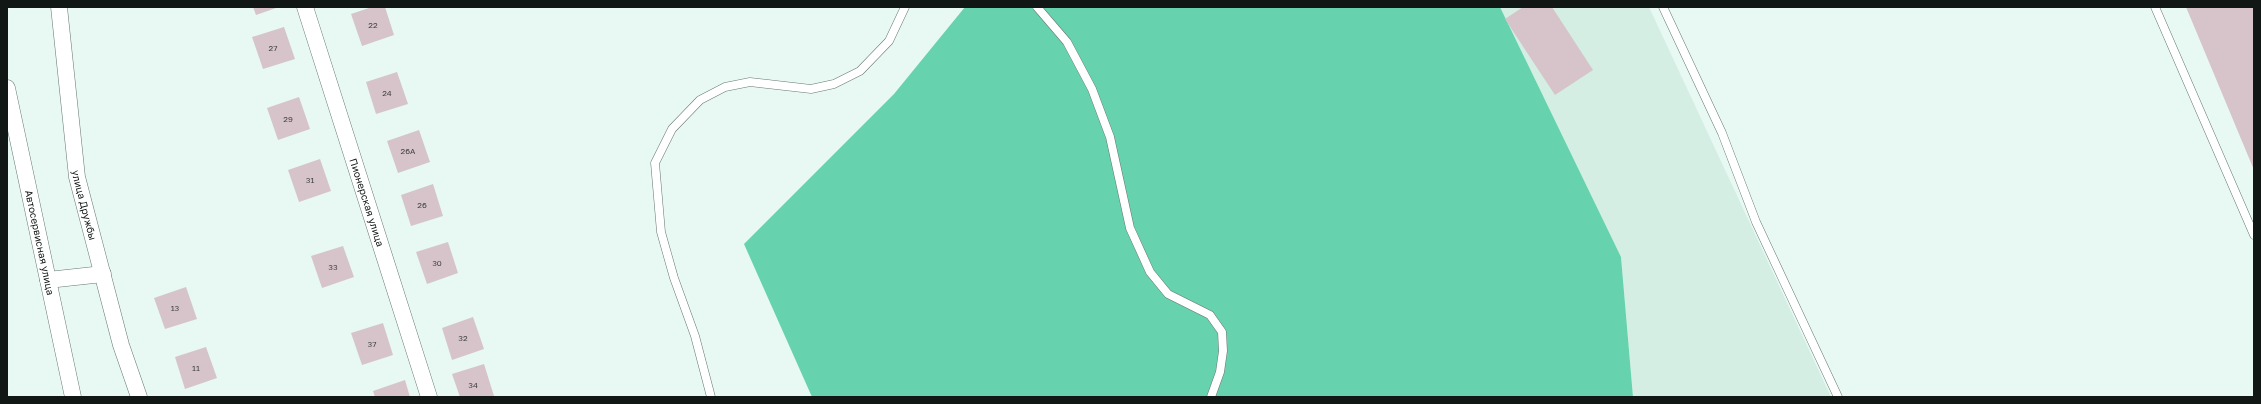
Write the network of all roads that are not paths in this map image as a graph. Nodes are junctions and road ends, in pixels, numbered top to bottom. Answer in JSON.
{"nodes":[{"id":1,"x":59,"y":7,"type":"edge"},
{"id":2,"x":305,"y":7,"type":"edge"},
{"id":3,"x":905,"y":7,"type":"edge"},
{"id":4,"x":1037,"y":7,"type":"edge"},
{"id":5,"x":1664,"y":7,"type":"edge"},
{"id":6,"x":2155,"y":7,"type":"edge"},
{"id":7,"x":7,"y":88,"type":"edge"},
{"id":8,"x":2254,"y":235,"type":"edge"},
{"id":9,"x":103,"y":274,"type":"junction"},
{"id":10,"x":48,"y":280,"type":"junction"},
{"id":11,"x":73,"y":397,"type":"edge"},
{"id":12,"x":139,"y":397,"type":"edge"},
{"id":13,"x":429,"y":397,"type":"edge"},
{"id":14,"x":711,"y":397,"type":"edge"},
{"id":15,"x":1211,"y":397,"type":"edge"},
{"id":16,"x":1838,"y":397,"type":"edge"}],
"edges":[{"from":1,"to":9,"type":"street","name":"улица Дружбы"},
{"from":2,"to":13,"type":"street","name":"Пионерская улица"},
{"from":3,"to":14,"type":"lane"},
{"from":4,"to":15,"type":"lane"},
{"from":5,"to":16,"type":"lane"},
{"from":6,"to":8,"type":"lane"},
{"from":7,"to":10,"type":"street","name":"Автосервисная улица"},
{"from":9,"to":10,"type":"street"},
{"from":9,"to":12,"type":"street","name":"улица Дружбы"},
{"from":10,"to":11,"type":"street","name":"Автосервисная улица"}]}
